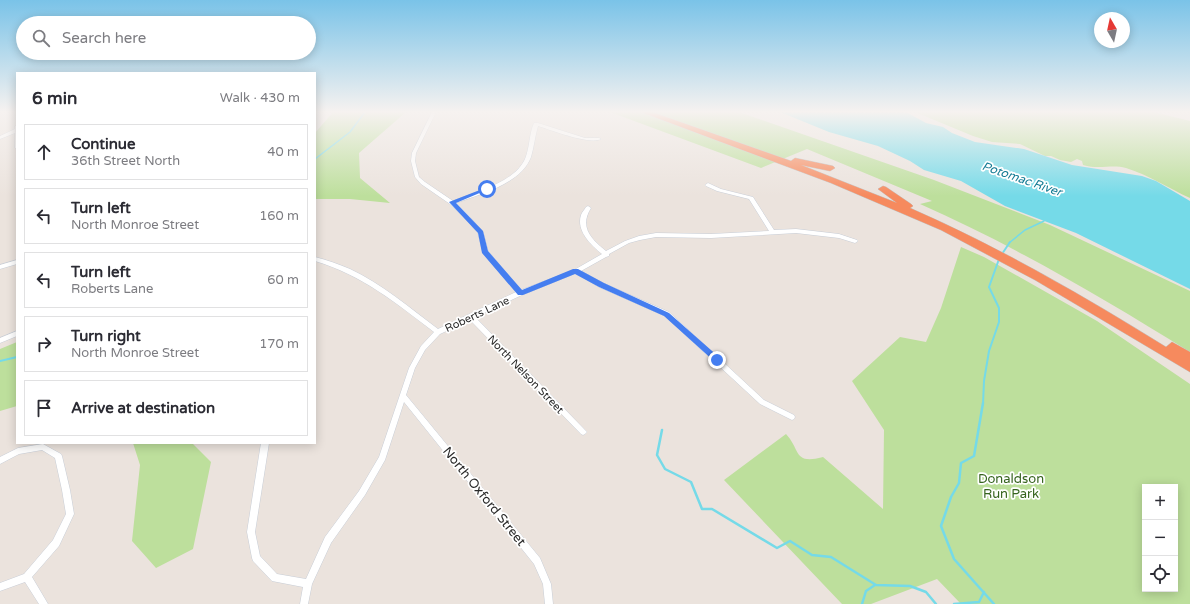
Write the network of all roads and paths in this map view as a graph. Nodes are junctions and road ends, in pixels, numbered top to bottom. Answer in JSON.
{"nodes":[{"id":1,"x":421,"y":140,"type":"edge"},
{"id":2,"x":532,"y":140,"type":"edge"},
{"id":3,"x":723,"y":140,"type":"edge"},
{"id":4,"x":737,"y":140,"type":"edge"},
{"id":5,"x":795,"y":161,"type":"junction"},
{"id":6,"x":830,"y":168,"type":"dead end"},
{"id":7,"x":708,"y":185,"type":"dead end"},
{"id":8,"x":883,"y":189,"type":"dead end"},
{"id":9,"x":452,"y":202,"type":"junction"},
{"id":10,"x":908,"y":206,"type":"junction"},
{"id":11,"x":588,"y":208,"type":"dead end"},
{"id":12,"x":946,"y":226,"type":"junction"},
{"id":13,"x":773,"y":232,"type":"junction"},
{"id":14,"x":855,"y":241,"type":"dead end"},
{"id":15,"x":607,"y":255,"type":"junction"},
{"id":16,"x":316,"y":259,"type":"edge"},
{"id":17,"x":16,"y":262,"type":"edge"},
{"id":18,"x":0,"y":267,"type":"edge"},
{"id":19,"x":576,"y":271,"type":"junction"},
{"id":20,"x":520,"y":293,"type":"junction"},
{"id":21,"x":1074,"y":293,"type":"junction"},
{"id":22,"x":470,"y":316,"type":"junction"},
{"id":23,"x":438,"y":332,"type":"junction"},
{"id":24,"x":16,"y":333,"type":"edge"},
{"id":25,"x":0,"y":341,"type":"edge"},
{"id":26,"x":1190,"y":358,"type":"edge"},
{"id":27,"x":1190,"y":367,"type":"edge"},
{"id":28,"x":404,"y":397,"type":"junction"},
{"id":29,"x":792,"y":417,"type":"dead end"},
{"id":30,"x":583,"y":432,"type":"dead end"},
{"id":31,"x":266,"y":444,"type":"edge"},
{"id":32,"x":0,"y":461,"type":"edge"},
{"id":33,"x":27,"y":577,"type":"junction"},
{"id":34,"x":308,"y":584,"type":"junction"},
{"id":35,"x":0,"y":587,"type":"edge"},
{"id":36,"x":44,"y":604,"type":"edge"},
{"id":37,"x":304,"y":604,"type":"edge"},
{"id":38,"x":549,"y":604,"type":"edge"}],
"edges":[{"from":1,"to":9,"type":"street"},
{"from":2,"to":9,"type":"street"},
{"from":3,"to":12,"type":"highway"},
{"from":4,"to":5,"type":"highway"},
{"from":5,"to":6,"type":"highway"},
{"from":5,"to":10,"type":"highway"},
{"from":7,"to":13,"type":"street"},
{"from":8,"to":10,"type":"highway"},
{"from":9,"to":20,"type":"street"},
{"from":10,"to":12,"type":"highway"},
{"from":11,"to":15,"type":"street"},
{"from":12,"to":21,"type":"highway"},
{"from":13,"to":14,"type":"street","name":"Roberts Lane"},
{"from":13,"to":15,"type":"street","name":"Roberts Lane"},
{"from":15,"to":19,"type":"street","name":"Roberts Lane"},
{"from":16,"to":23,"type":"street"},
{"from":17,"to":18,"type":"street"},
{"from":19,"to":20,"type":"street","name":"Roberts Lane"},
{"from":19,"to":29,"type":"street"},
{"from":20,"to":22,"type":"street","name":"Roberts Lane"},
{"from":21,"to":26,"type":"highway"},
{"from":21,"to":27,"type":"highway"},
{"from":22,"to":23,"type":"street","name":"Roberts Lane"},
{"from":22,"to":30,"type":"street","name":"North Nelson Street"},
{"from":23,"to":28,"type":"street","name":"Roberts Lane"},
{"from":24,"to":25,"type":"street"},
{"from":28,"to":34,"type":"street","name":"Roberts Lane"},
{"from":28,"to":38,"type":"street","name":"North Oxford Street"},
{"from":31,"to":34,"type":"street"},
{"from":32,"to":33,"type":"street"},
{"from":33,"to":35,"type":"street"},
{"from":33,"to":36,"type":"street"},
{"from":34,"to":37,"type":"street","name":"Roberts Lane"}]}
